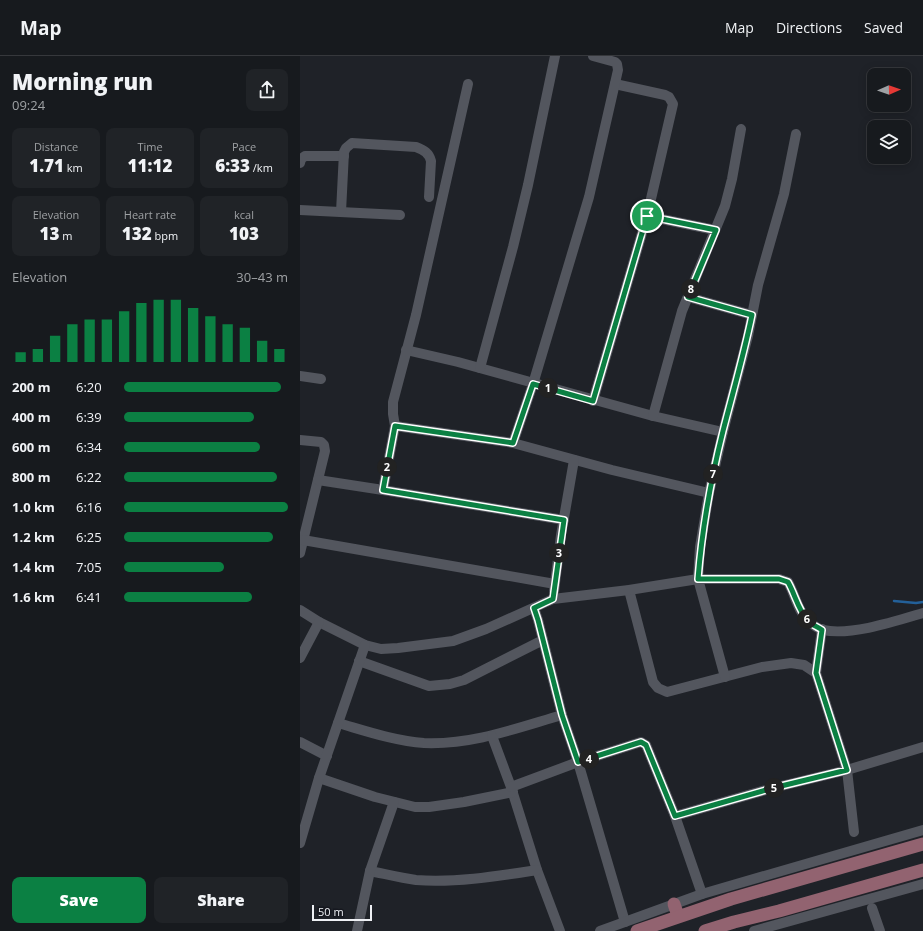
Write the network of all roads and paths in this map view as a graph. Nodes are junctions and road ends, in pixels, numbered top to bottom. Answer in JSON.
{"nodes":[{"id":1,"x":555,"y":56,"type":"edge"},
{"id":2,"x":593,"y":56,"type":"edge"},
{"id":3,"x":468,"y":84,"type":"dead end"},
{"id":4,"x":615,"y":84,"type":"junction"},
{"id":5,"x":741,"y":130,"type":"dead end"},
{"id":6,"x":796,"y":134,"type":"dead end"},
{"id":7,"x":344,"y":156,"type":"junction"},
{"id":8,"x":300,"y":163,"type":"edge"},
{"id":9,"x":429,"y":197,"type":"dead end"},
{"id":10,"x":300,"y":210,"type":"edge"},
{"id":11,"x":341,"y":212,"type":"junction"},
{"id":12,"x":400,"y":215,"type":"dead end"},
{"id":13,"x":647,"y":216,"type":"junction"},
{"id":14,"x":716,"y":230,"type":"junction"},
{"id":15,"x":688,"y":297,"type":"junction"},
{"id":16,"x":752,"y":315,"type":"junction"},
{"id":17,"x":406,"y":350,"type":"junction"},
{"id":18,"x":480,"y":368,"type":"junction"},
{"id":19,"x":300,"y":376,"type":"edge"},
{"id":20,"x":321,"y":380,"type":"dead end"},
{"id":21,"x":533,"y":384,"type":"junction"},
{"id":22,"x":593,"y":401,"type":"junction"},
{"id":23,"x":653,"y":416,"type":"junction"},
{"id":24,"x":395,"y":426,"type":"junction"},
{"id":25,"x":723,"y":432,"type":"junction"},
{"id":26,"x":300,"y":440,"type":"edge"},
{"id":27,"x":513,"y":443,"type":"junction"},
{"id":28,"x":574,"y":460,"type":"junction"},
{"id":29,"x":318,"y":480,"type":"junction"},
{"id":30,"x":383,"y":490,"type":"junction"},
{"id":31,"x":709,"y":493,"type":"junction"},
{"id":32,"x":564,"y":520,"type":"junction"},
{"id":33,"x":303,"y":540,"type":"junction"},
{"id":34,"x":300,"y":552,"type":"edge"},
{"id":35,"x":698,"y":579,"type":"junction"},
{"id":36,"x":555,"y":584,"type":"junction"},
{"id":37,"x":629,"y":590,"type":"junction"},
{"id":38,"x":553,"y":599,"type":"junction"},
{"id":39,"x":534,"y":608,"type":"junction"},
{"id":40,"x":300,"y":610,"type":"edge"},
{"id":41,"x":923,"y":613,"type":"edge"},
{"id":42,"x":318,"y":622,"type":"junction"},
{"id":43,"x":822,"y":630,"type":"junction"},
{"id":44,"x":543,"y":640,"type":"junction"},
{"id":45,"x":365,"y":645,"type":"junction"},
{"id":46,"x":300,"y":658,"type":"edge"},
{"id":47,"x":359,"y":661,"type":"junction"},
{"id":48,"x":816,"y":673,"type":"junction"},
{"id":49,"x":725,"y":677,"type":"junction"},
{"id":50,"x":562,"y":715,"type":"junction"},
{"id":51,"x":338,"y":723,"type":"junction"},
{"id":52,"x":492,"y":736,"type":"junction"},
{"id":53,"x":300,"y":742,"type":"edge"},
{"id":54,"x":923,"y":747,"type":"edge"},
{"id":55,"x":327,"y":756,"type":"junction"},
{"id":56,"x":578,"y":762,"type":"junction"},
{"id":57,"x":847,"y":770,"type":"junction"},
{"id":58,"x":319,"y":778,"type":"junction"},
{"id":59,"x":512,"y":789,"type":"junction"},
{"id":60,"x":394,"y":802,"type":"junction"},
{"id":61,"x":304,"y":815,"type":"edge"},
{"id":62,"x":675,"y":816,"type":"junction"},
{"id":63,"x":923,"y":830,"type":"edge"},
{"id":64,"x":854,"y":832,"type":"dead end"},
{"id":65,"x":300,"y":843,"type":"edge"},
{"id":66,"x":923,"y":844,"type":"edge"},
{"id":67,"x":537,"y":870,"type":"junction"},
{"id":68,"x":923,"y":870,"type":"edge"},
{"id":69,"x":370,"y":871,"type":"junction"},
{"id":70,"x":923,"y":884,"type":"edge"},
{"id":71,"x":702,"y":894,"type":"junction"},
{"id":72,"x":872,"y":908,"type":"dead end"},
{"id":73,"x":676,"y":910,"type":"junction"},
{"id":74,"x":625,"y":922,"type":"junction"},
{"id":75,"x":725,"y":928,"type":"edge"},
{"id":76,"x":357,"y":931,"type":"edge"},
{"id":77,"x":560,"y":931,"type":"edge"},
{"id":78,"x":600,"y":931,"type":"edge"},
{"id":79,"x":636,"y":931,"type":"edge"},
{"id":80,"x":706,"y":931,"type":"edge"},
{"id":81,"x":754,"y":931,"type":"edge"},
{"id":82,"x":880,"y":931,"type":"edge"}],
"edges":[{"from":1,"to":18,"type":"street"},
{"from":2,"to":4,"type":"street"},
{"from":3,"to":17,"type":"street"},
{"from":4,"to":13,"type":"street"},
{"from":4,"to":21,"type":"street"},
{"from":5,"to":14,"type":"street"},
{"from":6,"to":16,"type":"street"},
{"from":7,"to":8,"type":"street"},
{"from":7,"to":9,"type":"street"},
{"from":7,"to":11,"type":"street"},
{"from":10,"to":11,"type":"street"},
{"from":11,"to":12,"type":"street"},
{"from":13,"to":14,"type":"street"},
{"from":13,"to":22,"type":"street"},
{"from":14,"to":15,"type":"street"},
{"from":15,"to":16,"type":"street"},
{"from":15,"to":23,"type":"street"},
{"from":16,"to":25,"type":"street"},
{"from":17,"to":18,"type":"street"},
{"from":17,"to":24,"type":"street"},
{"from":18,"to":21,"type":"street"},
{"from":19,"to":20,"type":"street"},
{"from":21,"to":22,"type":"street"},
{"from":21,"to":27,"type":"street"},
{"from":22,"to":23,"type":"street"},
{"from":23,"to":25,"type":"street"},
{"from":24,"to":27,"type":"street"},
{"from":24,"to":30,"type":"street"},
{"from":25,"to":31,"type":"street"},
{"from":26,"to":29,"type":"street"},
{"from":27,"to":28,"type":"street"},
{"from":28,"to":31,"type":"street"},
{"from":28,"to":32,"type":"street"},
{"from":29,"to":30,"type":"street"},
{"from":29,"to":33,"type":"street"},
{"from":30,"to":32,"type":"street"},
{"from":31,"to":35,"type":"street"},
{"from":32,"to":36,"type":"street"},
{"from":33,"to":34,"type":"street"},
{"from":33,"to":36,"type":"street"},
{"from":35,"to":37,"type":"street"},
{"from":35,"to":43,"type":"street"},
{"from":35,"to":49,"type":"street"},
{"from":36,"to":38,"type":"street"},
{"from":37,"to":38,"type":"street"},
{"from":37,"to":49,"type":"street"},
{"from":38,"to":39,"type":"street"},
{"from":39,"to":44,"type":"street"},
{"from":39,"to":45,"type":"street"},
{"from":40,"to":42,"type":"street"},
{"from":41,"to":43,"type":"street"},
{"from":42,"to":45,"type":"street"},
{"from":42,"to":46,"type":"street"},
{"from":43,"to":48,"type":"street"},
{"from":44,"to":47,"type":"street"},
{"from":44,"to":50,"type":"street"},
{"from":45,"to":47,"type":"street"},
{"from":47,"to":51,"type":"street"},
{"from":48,"to":49,"type":"street"},
{"from":48,"to":57,"type":"street"},
{"from":50,"to":52,"type":"street"},
{"from":50,"to":56,"type":"street"},
{"from":51,"to":52,"type":"street"},
{"from":51,"to":55,"type":"street"},
{"from":52,"to":59,"type":"street"},
{"from":53,"to":55,"type":"street"},
{"from":54,"to":57,"type":"street"},
{"from":55,"to":58,"type":"street"},
{"from":56,"to":59,"type":"street"},
{"from":56,"to":62,"type":"street"},
{"from":56,"to":74,"type":"street"},
{"from":57,"to":62,"type":"street"},
{"from":57,"to":64,"type":"street"},
{"from":58,"to":60,"type":"street"},
{"from":58,"to":61,"type":"street"},
{"from":59,"to":60,"type":"street"},
{"from":59,"to":67,"type":"street"},
{"from":60,"to":69,"type":"street"},
{"from":61,"to":65,"type":"street"},
{"from":62,"to":71,"type":"street"},
{"from":63,"to":71,"type":"street"},
{"from":66,"to":73,"type":"main road"},
{"from":67,"to":69,"type":"street"},
{"from":67,"to":77,"type":"street"},
{"from":68,"to":75,"type":"main road"},
{"from":69,"to":76,"type":"street"},
{"from":70,"to":81,"type":"street"},
{"from":71,"to":73,"type":"street"},
{"from":72,"to":82,"type":"street"},
{"from":73,"to":74,"type":"street"},
{"from":73,"to":79,"type":"main road"},
{"from":74,"to":78,"type":"street"},
{"from":75,"to":80,"type":"main road"}]}
